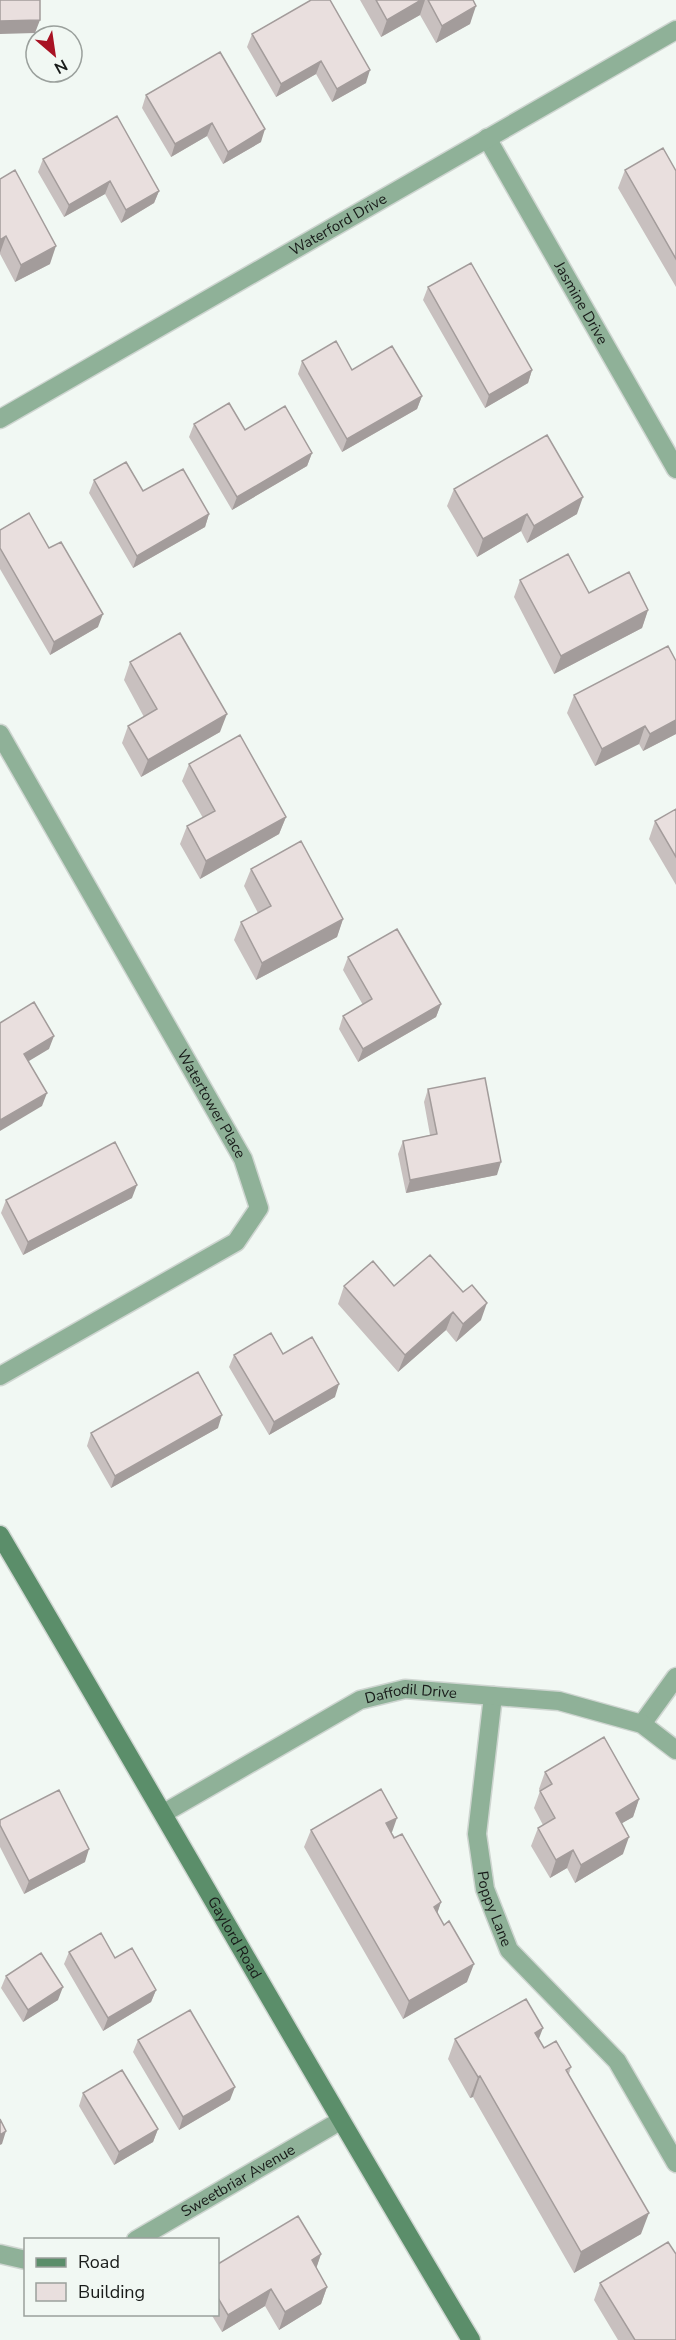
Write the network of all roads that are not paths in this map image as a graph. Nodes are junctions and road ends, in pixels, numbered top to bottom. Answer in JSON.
{"nodes":[{"id":1,"x":676,"y":30,"type":"edge"},
{"id":2,"x":487,"y":138,"type":"junction"},
{"id":3,"x":0,"y":419,"type":"edge"},
{"id":4,"x":676,"y":469,"type":"edge"},
{"id":5,"x":0,"y":734,"type":"edge"},
{"id":6,"x":0,"y":1376,"type":"edge"},
{"id":7,"x":0,"y":1535,"type":"edge"},
{"id":8,"x":676,"y":1677,"type":"edge"},
{"id":9,"x":493,"y":1696,"type":"junction"},
{"id":10,"x":642,"y":1724,"type":"junction"},
{"id":11,"x":676,"y":1750,"type":"edge"},
{"id":12,"x":164,"y":1813,"type":"junction"},
{"id":13,"x":340,"y":2121,"type":"junction"},
{"id":14,"x":676,"y":2163,"type":"edge"},
{"id":15,"x":139,"y":2238,"type":"edge"},
{"id":16,"x":0,"y":2254,"type":"edge"},
{"id":17,"x":24,"y":2260,"type":"edge"},
{"id":18,"x":471,"y":2340,"type":"edge"}],
"edges":[{"from":1,"to":2,"type":"street","name":"Waterford Drive"},
{"from":2,"to":3,"type":"street","name":"Waterford Drive"},
{"from":2,"to":4,"type":"street","name":"Jasmine Drive"},
{"from":5,"to":6,"type":"street","name":"Watertower Place"},
{"from":7,"to":12,"type":"street","name":"Gaylord Road"},
{"from":8,"to":10,"type":"street"},
{"from":9,"to":10,"type":"street","name":"Daffodil Drive"},
{"from":9,"to":12,"type":"street","name":"Daffodil Drive"},
{"from":9,"to":14,"type":"street","name":"Poppy Lane"},
{"from":10,"to":11,"type":"street","name":"Daffodil Drive"},
{"from":12,"to":13,"type":"street","name":"Gaylord Road"},
{"from":13,"to":15,"type":"street","name":"Sweetbriar Avenue"},
{"from":13,"to":18,"type":"street","name":"Gaylord Road"},
{"from":16,"to":17,"type":"street"}]}
